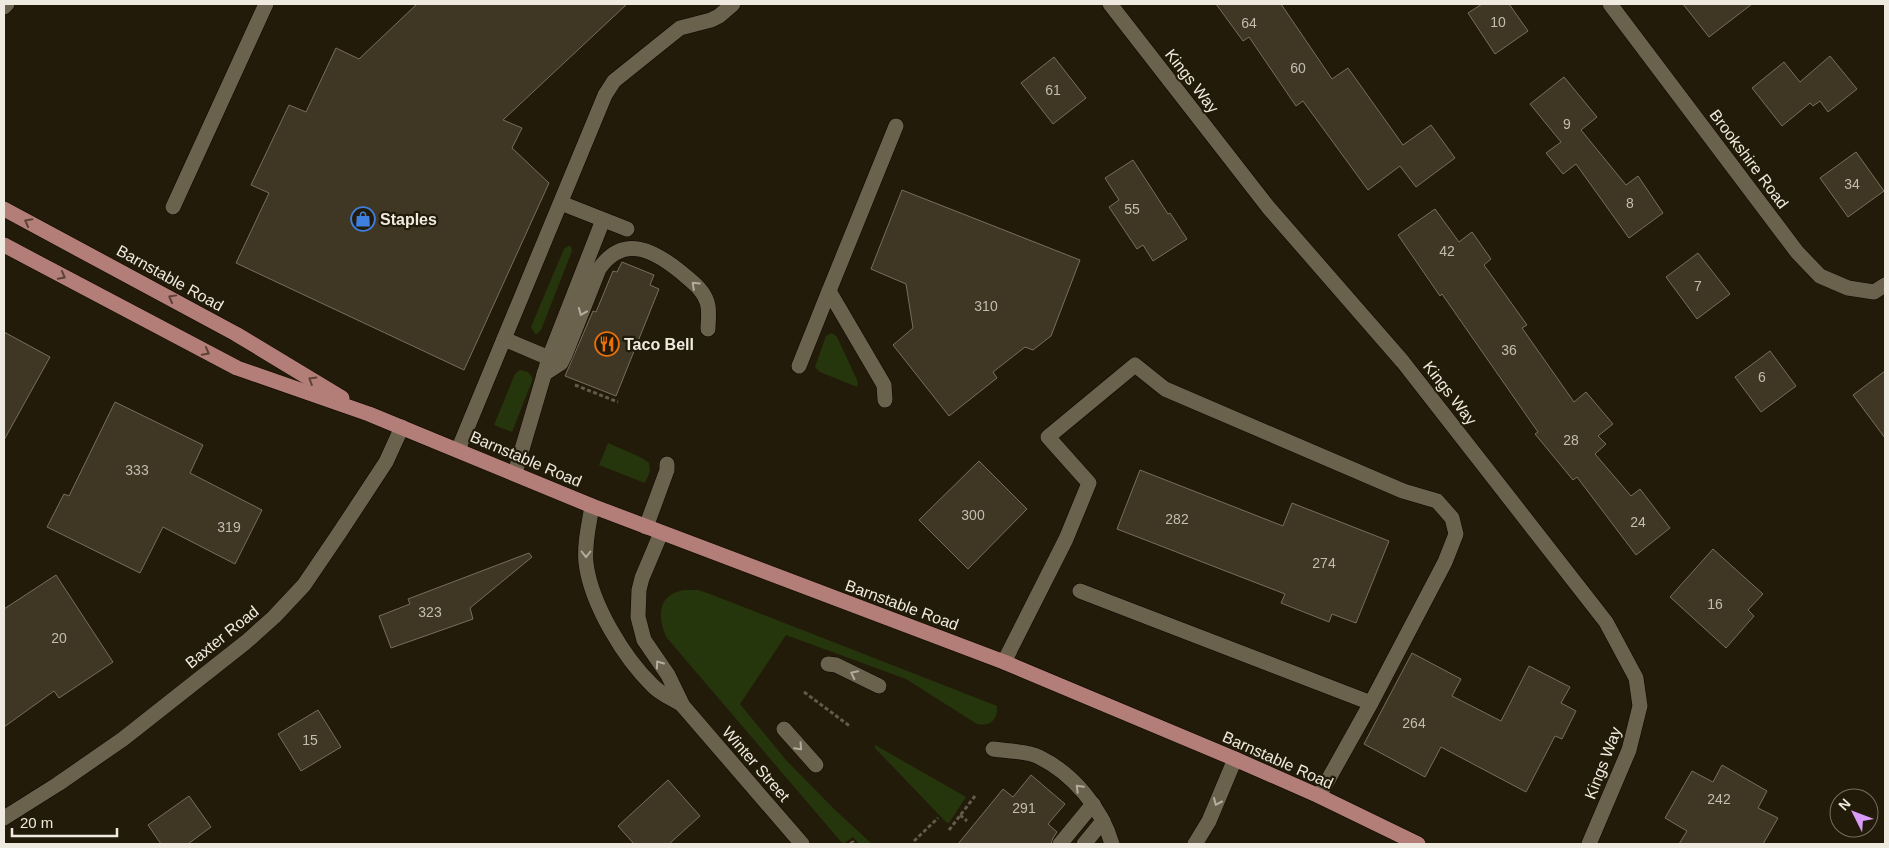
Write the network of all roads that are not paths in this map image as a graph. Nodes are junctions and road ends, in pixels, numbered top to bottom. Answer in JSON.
{"nodes":[{"id":1,"x":7,"y":4,"type":"edge"},
{"id":2,"x":266,"y":4,"type":"edge"},
{"id":3,"x":733,"y":4,"type":"edge"},
{"id":4,"x":1110,"y":4,"type":"edge"},
{"id":5,"x":1610,"y":4,"type":"edge"},
{"id":6,"x":4,"y":7,"type":"edge"},
{"id":7,"x":896,"y":126,"type":"dead end"},
{"id":8,"x":561,"y":203,"type":"junction"},
{"id":9,"x":173,"y":207,"type":"dead end"},
{"id":10,"x":4,"y":209,"type":"edge"},
{"id":11,"x":603,"y":220,"type":"junction"},
{"id":12,"x":627,"y":229,"type":"dead end"},
{"id":13,"x":4,"y":245,"type":"edge"},
{"id":14,"x":1885,"y":284,"type":"edge"},
{"id":15,"x":829,"y":291,"type":"junction"},
{"id":16,"x":708,"y":329,"type":"dead end"},
{"id":17,"x":504,"y":339,"type":"junction"},
{"id":18,"x":549,"y":358,"type":"junction"},
{"id":19,"x":799,"y":366,"type":"dead end"},
{"id":20,"x":544,"y":374,"type":"junction"},
{"id":21,"x":885,"y":400,"type":"dead end"},
{"id":22,"x":369,"y":414,"type":"junction"},
{"id":23,"x":402,"y":427,"type":"junction"},
{"id":24,"x":458,"y":450,"type":"junction"},
{"id":25,"x":667,"y":464,"type":"dead end"},
{"id":26,"x":515,"y":474,"type":"junction"},
{"id":27,"x":592,"y":506,"type":"junction"},
{"id":28,"x":646,"y":527,"type":"junction"},
{"id":29,"x":661,"y":533,"type":"junction"},
{"id":30,"x":1080,"y":590,"type":"dead end"},
{"id":31,"x":1004,"y":662,"type":"junction"},
{"id":32,"x":828,"y":664,"type":"dead end"},
{"id":33,"x":879,"y":686,"type":"dead end"},
{"id":34,"x":1371,"y":703,"type":"junction"},
{"id":35,"x":683,"y":706,"type":"junction"},
{"id":36,"x":784,"y":729,"type":"dead end"},
{"id":37,"x":993,"y":749,"type":"dead end"},
{"id":38,"x":1236,"y":759,"type":"junction"},
{"id":39,"x":816,"y":765,"type":"dead end"},
{"id":40,"x":1319,"y":796,"type":"junction"},
{"id":41,"x":1093,"y":804,"type":"junction"},
{"id":42,"x":4,"y":818,"type":"edge"},
{"id":43,"x":1103,"y":821,"type":"junction"},
{"id":44,"x":802,"y":844,"type":"edge"},
{"id":45,"x":1060,"y":844,"type":"edge"},
{"id":46,"x":1084,"y":844,"type":"edge"},
{"id":47,"x":1112,"y":844,"type":"edge"},
{"id":48,"x":1196,"y":844,"type":"edge"},
{"id":49,"x":1418,"y":844,"type":"edge"},
{"id":50,"x":1589,"y":844,"type":"edge"}],
"edges":[{"from":1,"to":6,"type":"street"},
{"from":2,"to":9,"type":"street"},
{"from":3,"to":8,"type":"street"},
{"from":4,"to":50,"type":"street","name":"Kings Way"},
{"from":5,"to":14,"type":"street","name":"Brookshire Road"},
{"from":7,"to":15,"type":"street"},
{"from":8,"to":11,"type":"street"},
{"from":8,"to":17,"type":"street"},
{"from":22,"to":10,"type":"main road","name":"Barnstable Road","one_way":true},
{"from":11,"to":12,"type":"street"},
{"from":11,"to":18,"type":"street"},
{"from":13,"to":22,"type":"main road","name":"Barnstable Road","one_way":true},
{"from":15,"to":19,"type":"street"},
{"from":15,"to":21,"type":"street"},
{"from":16,"to":20,"type":"street","one_way":true},
{"from":17,"to":18,"type":"street"},
{"from":17,"to":24,"type":"street"},
{"from":18,"to":20,"type":"street"},
{"from":20,"to":26,"type":"street"},
{"from":22,"to":23,"type":"main road","name":"Barnstable Road"},
{"from":23,"to":24,"type":"main road","name":"Barnstable Road"},
{"from":23,"to":42,"type":"street","name":"Baxter Road"},
{"from":24,"to":26,"type":"main road","name":"Barnstable Road"},
{"from":25,"to":28,"type":"street"},
{"from":26,"to":27,"type":"main road","name":"Barnstable Road"},
{"from":27,"to":28,"type":"main road","name":"Barnstable Road"},
{"from":27,"to":35,"type":"street","name":"Winter Street","one_way":true},
{"from":28,"to":29,"type":"main road","name":"Barnstable Road"},
{"from":29,"to":31,"type":"main road","name":"Barnstable Road"},
{"from":35,"to":29,"type":"street","name":"Winter Street","one_way":true},
{"from":30,"to":34,"type":"street"},
{"from":31,"to":34,"type":"street"},
{"from":31,"to":38,"type":"main road","name":"Barnstable Road"},
{"from":33,"to":32,"type":"street","one_way":true},
{"from":34,"to":40,"type":"street"},
{"from":35,"to":44,"type":"street","name":"Winter Street"},
{"from":36,"to":39,"type":"street","one_way":true},
{"from":41,"to":37,"type":"street","one_way":true},
{"from":38,"to":40,"type":"main road","name":"Barnstable Road"},
{"from":38,"to":48,"type":"street","one_way":true},
{"from":40,"to":49,"type":"main road","name":"Barnstable Road"},
{"from":41,"to":43,"type":"street"},
{"from":41,"to":45,"type":"street"},
{"from":43,"to":46,"type":"street"},
{"from":43,"to":47,"type":"street"}]}
